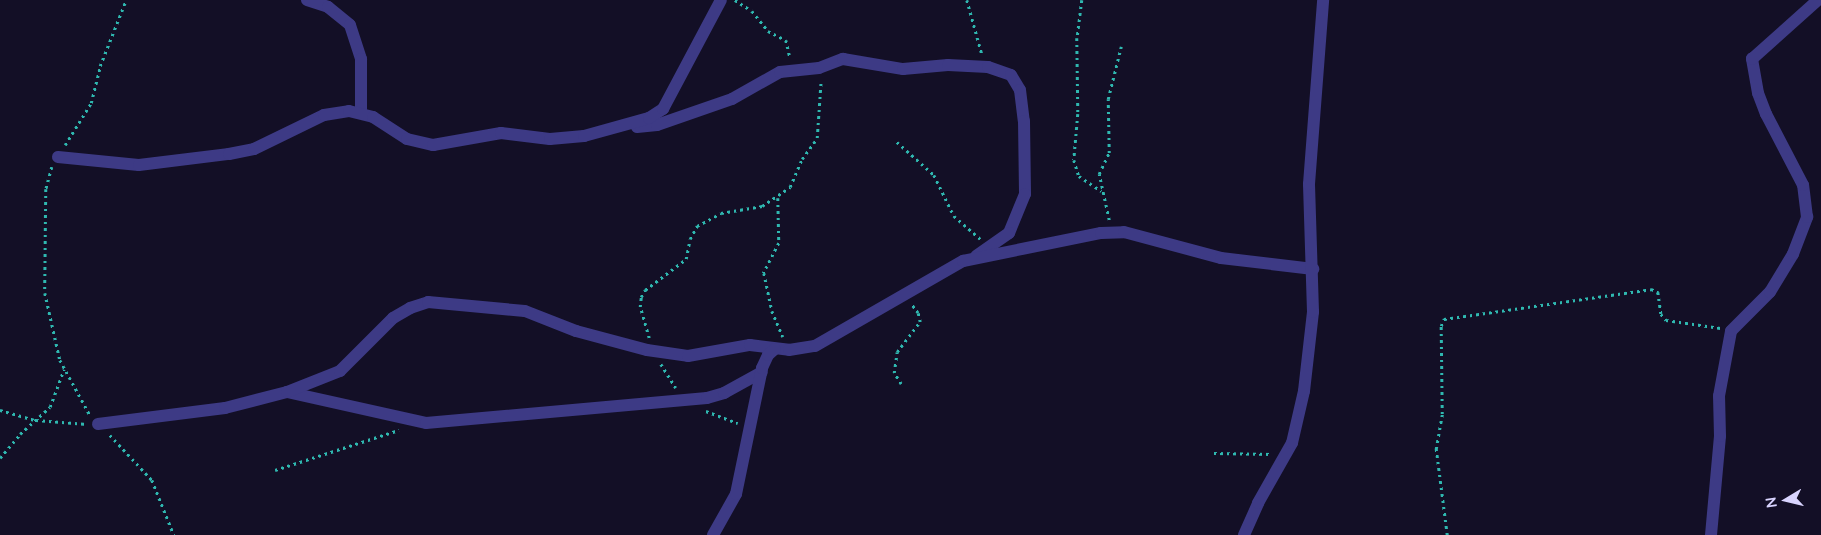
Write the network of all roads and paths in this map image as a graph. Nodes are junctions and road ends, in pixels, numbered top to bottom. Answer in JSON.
{"nodes":[{"id":1,"x":126,"y":0,"type":"edge"},
{"id":2,"x":306,"y":0,"type":"edge"},
{"id":3,"x":721,"y":0,"type":"edge"},
{"id":4,"x":735,"y":0,"type":"edge"},
{"id":5,"x":967,"y":0,"type":"edge"},
{"id":6,"x":1082,"y":0,"type":"edge"},
{"id":7,"x":1323,"y":0,"type":"edge"},
{"id":8,"x":1818,"y":0,"type":"edge"},
{"id":9,"x":1122,"y":47,"type":"dead end"},
{"id":10,"x":824,"y":66,"type":"junction"},
{"id":11,"x":987,"y":67,"type":"junction"},
{"id":12,"x":797,"y":70,"type":"junction"},
{"id":13,"x":361,"y":112,"type":"junction"},
{"id":14,"x":622,"y":125,"type":"junction"},
{"id":15,"x":897,"y":142,"type":"dead end"},
{"id":16,"x":58,"y":157,"type":"junction"},
{"id":17,"x":1101,"y":191,"type":"junction"},
{"id":18,"x":778,"y":198,"type":"junction"},
{"id":19,"x":1116,"y":232,"type":"junction"},
{"id":20,"x":989,"y":247,"type":"junction"},
{"id":21,"x":974,"y":258,"type":"junction"},
{"id":22,"x":1313,"y":268,"type":"junction"},
{"id":23,"x":906,"y":296,"type":"junction"},
{"id":24,"x":1730,"y":337,"type":"junction"},
{"id":25,"x":775,"y":349,"type":"junction"},
{"id":26,"x":789,"y":350,"type":"junction"},
{"id":27,"x":654,"y":351,"type":"junction"},
{"id":28,"x":64,"y":369,"type":"junction"},
{"id":29,"x":762,"y":372,"type":"junction"},
{"id":30,"x":901,"y":384,"type":"dead end"},
{"id":31,"x":287,"y":392,"type":"junction"},
{"id":32,"x":685,"y":400,"type":"junction"},
{"id":33,"x":0,"y":410,"type":"edge"},
{"id":34,"x":704,"y":410,"type":"dead end"},
{"id":35,"x":37,"y":420,"type":"junction"},
{"id":36,"x":413,"y":423,"type":"junction"},
{"id":37,"x":98,"y":424,"type":"junction"},
{"id":38,"x":751,"y":429,"type":"junction"},
{"id":39,"x":1214,"y":453,"type":"dead end"},
{"id":40,"x":1286,"y":456,"type":"junction"},
{"id":41,"x":0,"y":458,"type":"edge"},
{"id":42,"x":275,"y":470,"type":"dead end"},
{"id":43,"x":174,"y":535,"type":"edge"},
{"id":44,"x":713,"y":535,"type":"edge"},
{"id":45,"x":1244,"y":535,"type":"edge"},
{"id":46,"x":1447,"y":535,"type":"edge"},
{"id":47,"x":1711,"y":535,"type":"edge"}],
"edges":[{"from":1,"to":16,"type":"path"},
{"from":2,"to":13,"type":"street"},
{"from":3,"to":14,"type":"street"},
{"from":4,"to":12,"type":"path"},
{"from":5,"to":11,"type":"path"},
{"from":6,"to":17,"type":"path"},
{"from":7,"to":22,"type":"street"},
{"from":8,"to":24,"type":"street"},
{"from":9,"to":17,"type":"path"},
{"from":10,"to":11,"type":"street"},
{"from":10,"to":12,"type":"street"},
{"from":10,"to":18,"type":"path"},
{"from":11,"to":20,"type":"street"},
{"from":12,"to":14,"type":"street"},
{"from":13,"to":14,"type":"street"},
{"from":13,"to":16,"type":"street"},
{"from":15,"to":20,"type":"path"},
{"from":16,"to":28,"type":"path"},
{"from":17,"to":19,"type":"path"},
{"from":18,"to":26,"type":"path"},
{"from":18,"to":27,"type":"path"},
{"from":19,"to":21,"type":"street"},
{"from":19,"to":22,"type":"street"},
{"from":20,"to":21,"type":"street"},
{"from":21,"to":23,"type":"street"},
{"from":22,"to":40,"type":"street"},
{"from":23,"to":26,"type":"street"},
{"from":23,"to":30,"type":"path"},
{"from":24,"to":46,"type":"path"},
{"from":24,"to":47,"type":"street"},
{"from":25,"to":26,"type":"street"},
{"from":25,"to":27,"type":"street"},
{"from":25,"to":29,"type":"street"},
{"from":27,"to":31,"type":"street"},
{"from":27,"to":32,"type":"path"},
{"from":28,"to":35,"type":"path"},
{"from":28,"to":37,"type":"path"},
{"from":29,"to":32,"type":"street"},
{"from":29,"to":38,"type":"street"},
{"from":31,"to":36,"type":"street"},
{"from":31,"to":37,"type":"street"},
{"from":32,"to":36,"type":"street"},
{"from":33,"to":35,"type":"path"},
{"from":34,"to":38,"type":"path"},
{"from":35,"to":37,"type":"path"},
{"from":35,"to":41,"type":"path"},
{"from":36,"to":42,"type":"path"},
{"from":37,"to":43,"type":"path"},
{"from":38,"to":44,"type":"street"},
{"from":39,"to":40,"type":"path"},
{"from":40,"to":45,"type":"street"}]}
